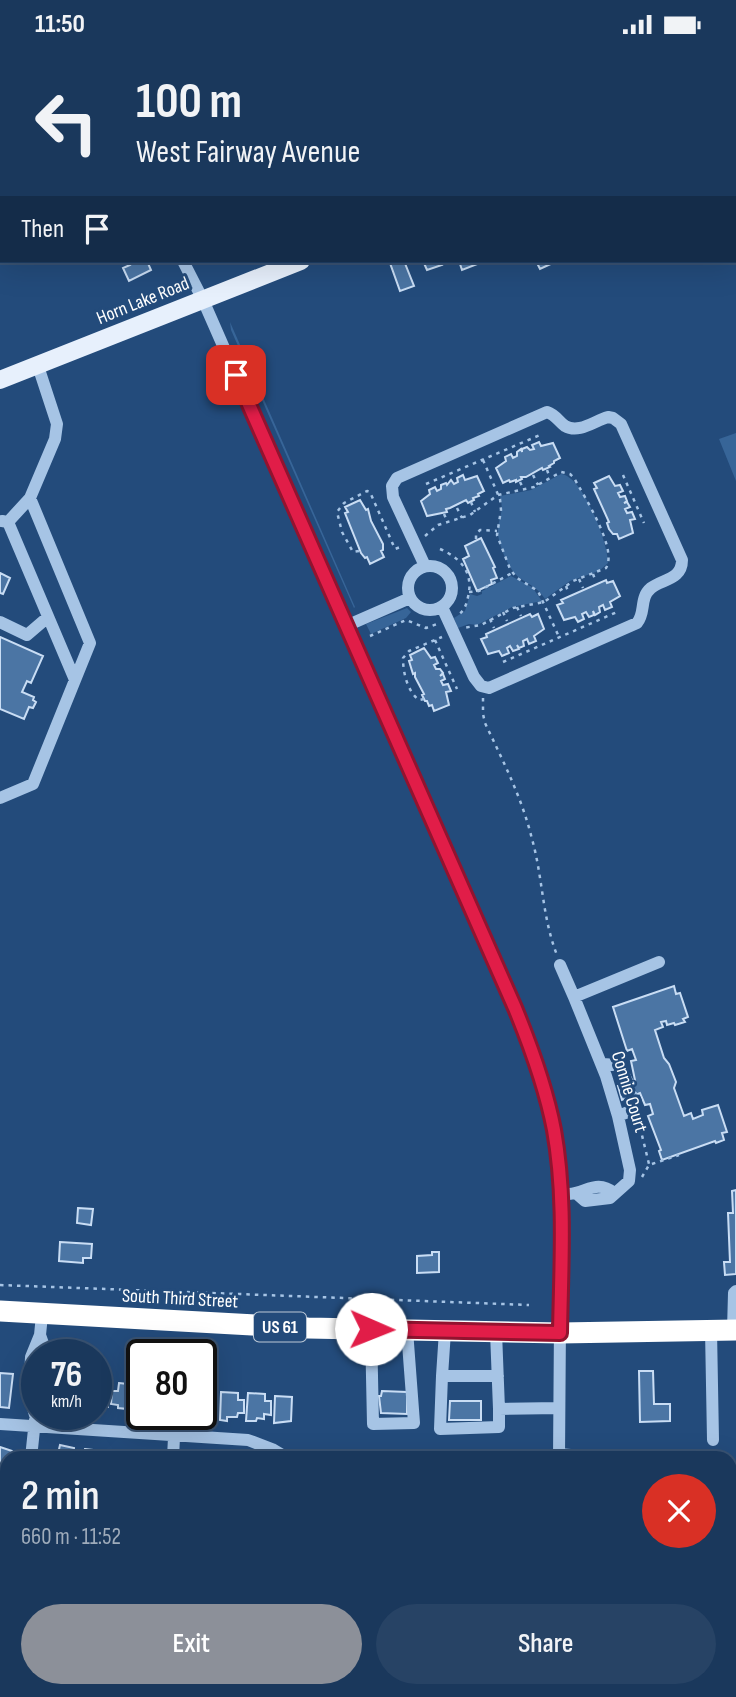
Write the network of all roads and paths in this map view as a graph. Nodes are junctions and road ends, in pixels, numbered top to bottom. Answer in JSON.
{"nodes":[{"id":1,"x":184,"y":263,"type":"edge"},
{"id":2,"x":297,"y":263,"type":"edge"},
{"id":3,"x":203,"y":300,"type":"junction"},
{"id":4,"x":38,"y":366,"type":"junction"},
{"id":5,"x":0,"y":380,"type":"edge"},
{"id":6,"x":540,"y":435,"type":"dead end"},
{"id":7,"x":483,"y":460,"type":"junction"},
{"id":8,"x":547,"y":470,"type":"dead end"},
{"id":9,"x":533,"y":475,"type":"dead end"},
{"id":10,"x":623,"y":475,"type":"dead end"},
{"id":11,"x":550,"y":478,"type":"junction"},
{"id":12,"x":520,"y":482,"type":"dead end"},
{"id":13,"x":426,"y":484,"type":"dead end"},
{"id":14,"x":538,"y":485,"type":"junction"},
{"id":15,"x":627,"y":485,"type":"junction"},
{"id":16,"x":621,"y":488,"type":"dead end"},
{"id":17,"x":524,"y":490,"type":"junction"},
{"id":18,"x":498,"y":495,"type":"junction"},
{"id":19,"x":632,"y":496,"type":"junction"},
{"id":20,"x":30,"y":498,"type":"junction"},
{"id":21,"x":597,"y":499,"type":"dead end"},
{"id":22,"x":626,"y":499,"type":"dead end"},
{"id":23,"x":471,"y":502,"type":"dead end"},
{"id":24,"x":589,"y":502,"type":"junction"},
{"id":25,"x":635,"y":502,"type":"junction"},
{"id":26,"x":629,"y":504,"type":"dead end"},
{"id":27,"x":457,"y":508,"type":"dead end"},
{"id":28,"x":378,"y":509,"type":"junction"},
{"id":29,"x":373,"y":512,"type":"dead end"},
{"id":30,"x":475,"y":512,"type":"junction"},
{"id":31,"x":602,"y":513,"type":"dead end"},
{"id":32,"x":639,"y":513,"type":"junction"},
{"id":33,"x":444,"y":515,"type":"dead end"},
{"id":34,"x":596,"y":515,"type":"junction"},
{"id":35,"x":634,"y":515,"type":"dead end"},
{"id":36,"x":462,"y":519,"type":"junction"},
{"id":37,"x":383,"y":521,"type":"junction"},
{"id":38,"x":4,"y":522,"type":"edge"},
{"id":39,"x":378,"y":523,"type":"dead end"},
{"id":40,"x":448,"y":523,"type":"junction"},
{"id":41,"x":644,"y":523,"type":"dead end"},
{"id":42,"x":347,"y":524,"type":"dead end"},
{"id":43,"x":385,"y":526,"type":"junction"},
{"id":44,"x":608,"y":526,"type":"dead end"},
{"id":45,"x":340,"y":527,"type":"junction"},
{"id":46,"x":380,"y":529,"type":"dead end"},
{"id":47,"x":601,"y":529,"type":"junction"},
{"id":48,"x":497,"y":531,"type":"junction"},
{"id":49,"x":353,"y":537,"type":"dead end"},
{"id":50,"x":390,"y":537,"type":"junction"},
{"id":51,"x":420,"y":538,"type":"dead end"},
{"id":52,"x":476,"y":539,"type":"dead end"},
{"id":53,"x":384,"y":540,"type":"dead end"},
{"id":54,"x":345,"y":541,"type":"junction"},
{"id":55,"x":406,"y":545,"type":"dead end"},
{"id":56,"x":440,"y":549,"type":"dead end"},
{"id":57,"x":359,"y":551,"type":"dead end"},
{"id":58,"x":425,"y":566,"type":"junction"},
{"id":59,"x":512,"y":573,"type":"junction"},
{"id":60,"x":593,"y":574,"type":"junction"},
{"id":61,"x":579,"y":579,"type":"junction"},
{"id":62,"x":596,"y":582,"type":"dead end"},
{"id":63,"x":566,"y":586,"type":"junction"},
{"id":64,"x":583,"y":589,"type":"dead end"},
{"id":65,"x":469,"y":592,"type":"junction"},
{"id":66,"x":569,"y":594,"type":"dead end"},
{"id":67,"x":410,"y":598,"type":"junction"},
{"id":68,"x":544,"y":602,"type":"junction"},
{"id":69,"x":442,"y":607,"type":"junction"},
{"id":70,"x":517,"y":607,"type":"junction"},
{"id":71,"x":608,"y":610,"type":"dead end"},
{"id":72,"x":503,"y":612,"type":"junction"},
{"id":73,"x":617,"y":612,"type":"dead end"},
{"id":74,"x":598,"y":614,"type":"dead end"},
{"id":75,"x":611,"y":615,"type":"junction"},
{"id":76,"x":521,"y":616,"type":"dead end"},
{"id":77,"x":48,"y":617,"type":"junction"},
{"id":78,"x":454,"y":617,"type":"dead end"},
{"id":79,"x":592,"y":617,"type":"dead end"},
{"id":80,"x":490,"y":619,"type":"junction"},
{"id":81,"x":600,"y":619,"type":"junction"},
{"id":82,"x":507,"y":621,"type":"dead end"},
{"id":83,"x":581,"y":621,"type":"dead end"},
{"id":84,"x":0,"y":622,"type":"edge"},
{"id":85,"x":594,"y":622,"type":"junction"},
{"id":86,"x":440,"y":623,"type":"dead end"},
{"id":87,"x":346,"y":626,"type":"junction"},
{"id":88,"x":583,"y":627,"type":"junction"},
{"id":89,"x":494,"y":628,"type":"dead end"},
{"id":90,"x":460,"y":629,"type":"dead end"},
{"id":91,"x":445,"y":635,"type":"dead end"},
{"id":92,"x":370,"y":636,"type":"dead end"},
{"id":93,"x":559,"y":637,"type":"junction"},
{"id":94,"x":435,"y":640,"type":"junction"},
{"id":95,"x":533,"y":643,"type":"dead end"},
{"id":96,"x":522,"y":648,"type":"dead end"},
{"id":97,"x":535,"y":648,"type":"junction"},
{"id":98,"x":516,"y":650,"type":"dead end"},
{"id":99,"x":524,"y":653,"type":"junction"},
{"id":100,"x":519,"y":655,"type":"junction"},
{"id":101,"x":443,"y":657,"type":"junction"},
{"id":102,"x":438,"y":659,"type":"dead end"},
{"id":103,"x":505,"y":659,"type":"dead end"},
{"id":104,"x":448,"y":669,"type":"junction"},
{"id":105,"x":412,"y":671,"type":"dead end"},
{"id":106,"x":442,"y":671,"type":"dead end"},
{"id":107,"x":450,"y":674,"type":"junction"},
{"id":108,"x":405,"y":675,"type":"junction"},
{"id":109,"x":445,"y":676,"type":"dead end"},
{"id":110,"x":75,"y":680,"type":"junction"},
{"id":111,"x":418,"y":685,"type":"dead end"},
{"id":112,"x":450,"y":687,"type":"dead end"},
{"id":113,"x":410,"y":688,"type":"junction"},
{"id":114,"x":486,"y":688,"type":"junction"},
{"id":115,"x":424,"y":699,"type":"dead end"},
{"id":116,"x":0,"y":798,"type":"edge"},
{"id":117,"x":659,"y":962,"type":"dead end"},
{"id":118,"x":560,"y":965,"type":"joint"},
{"id":119,"x":574,"y":997,"type":"junction"},
{"id":120,"x":602,"y":1064,"type":"junction"},
{"id":121,"x":628,"y":1083,"type":"dead end"},
{"id":122,"x":632,"y":1096,"type":"dead end"},
{"id":123,"x":638,"y":1115,"type":"dead end"},
{"id":124,"x":618,"y":1116,"type":"junction"},
{"id":125,"x":679,"y":1155,"type":"dead end"},
{"id":126,"x":561,"y":1194,"type":"junction"},
{"id":127,"x":0,"y":1285,"type":"edge"},
{"id":128,"x":736,"y":1291,"type":"edge"},
{"id":129,"x":529,"y":1305,"type":"dead end"},
{"id":130,"x":0,"y":1311,"type":"edge"},
{"id":131,"x":41,"y":1325,"type":"junction"},
{"id":132,"x":371,"y":1329,"type":"junction"},
{"id":133,"x":407,"y":1330,"type":"junction"},
{"id":134,"x":735,"y":1330,"type":"edge"},
{"id":135,"x":445,"y":1331,"type":"junction"},
{"id":136,"x":711,"y":1331,"type":"junction"},
{"id":137,"x":496,"y":1332,"type":"junction"},
{"id":138,"x":560,"y":1333,"type":"junction"},
{"id":139,"x":37,"y":1339,"type":"edge"},
{"id":140,"x":44,"y":1339,"type":"edge"},
{"id":141,"x":442,"y":1376,"type":"junction"},
{"id":142,"x":498,"y":1376,"type":"junction"},
{"id":143,"x":559,"y":1408,"type":"junction"},
{"id":144,"x":499,"y":1409,"type":"junction"},
{"id":145,"x":21,"y":1420,"type":"edge"},
{"id":146,"x":0,"y":1424,"type":"edge"},
{"id":147,"x":112,"y":1429,"type":"edge"},
{"id":148,"x":34,"y":1430,"type":"edge"},
{"id":149,"x":174,"y":1437,"type":"junction"},
{"id":150,"x":713,"y":1440,"type":"dead end"},
{"id":151,"x":32,"y":1451,"type":"edge"},
{"id":152,"x":173,"y":1451,"type":"edge"},
{"id":153,"x":273,"y":1451,"type":"edge"},
{"id":154,"x":559,"y":1451,"type":"edge"}],
"edges":[{"from":1,"to":3,"type":"street"},
{"from":2,"to":3,"type":"main road","name":"Horn Lake Road"},
{"from":3,"to":4,"type":"main road","name":"Horn Lake Road"},
{"from":3,"to":87,"type":"street"},
{"from":4,"to":5,"type":"main road","name":"Horn Lake Road"},
{"from":4,"to":20,"type":"street"},
{"from":6,"to":7,"type":"path"},
{"from":7,"to":13,"type":"path"},
{"from":7,"to":18,"type":"path"},
{"from":8,"to":11,"type":"path"},
{"from":9,"to":14,"type":"path"},
{"from":10,"to":15,"type":"path"},
{"from":11,"to":14,"type":"path"},
{"from":11,"to":24,"type":"path"},
{"from":12,"to":17,"type":"path"},
{"from":14,"to":17,"type":"path"},
{"from":15,"to":16,"type":"path"},
{"from":15,"to":19,"type":"path"},
{"from":17,"to":18,"type":"path"},
{"from":18,"to":30,"type":"path"},
{"from":18,"to":48,"type":"path"},
{"from":19,"to":22,"type":"path"},
{"from":19,"to":25,"type":"path"},
{"from":20,"to":38,"type":"street"},
{"from":20,"to":110,"type":"street"},
{"from":21,"to":24,"type":"path"},
{"from":23,"to":30,"type":"path"},
{"from":24,"to":34,"type":"path"},
{"from":25,"to":26,"type":"path"},
{"from":25,"to":32,"type":"path"},
{"from":27,"to":36,"type":"path"},
{"from":28,"to":29,"type":"path"},
{"from":28,"to":37,"type":"path"},
{"from":28,"to":45,"type":"path"},
{"from":30,"to":36,"type":"path"},
{"from":31,"to":34,"type":"path"},
{"from":32,"to":35,"type":"path"},
{"from":32,"to":41,"type":"path"},
{"from":33,"to":40,"type":"path"},
{"from":34,"to":47,"type":"path"},
{"from":36,"to":40,"type":"path"},
{"from":37,"to":39,"type":"path"},
{"from":37,"to":43,"type":"path"},
{"from":38,"to":77,"type":"street"},
{"from":40,"to":51,"type":"path"},
{"from":42,"to":45,"type":"path"},
{"from":43,"to":46,"type":"path"},
{"from":43,"to":50,"type":"path"},
{"from":44,"to":47,"type":"path"},
{"from":45,"to":54,"type":"path"},
{"from":47,"to":60,"type":"path"},
{"from":48,"to":52,"type":"path"},
{"from":48,"to":59,"type":"path"},
{"from":49,"to":54,"type":"path"},
{"from":50,"to":53,"type":"path"},
{"from":50,"to":55,"type":"path"},
{"from":54,"to":57,"type":"path"},
{"from":56,"to":65,"type":"path"},
{"from":58,"to":67,"type":"street"},
{"from":58,"to":69,"type":"street"},
{"from":58,"to":114,"type":"street"},
{"from":59,"to":65,"type":"path"},
{"from":59,"to":68,"type":"path"},
{"from":60,"to":61,"type":"path"},
{"from":60,"to":62,"type":"path"},
{"from":61,"to":63,"type":"path"},
{"from":61,"to":64,"type":"path"},
{"from":63,"to":66,"type":"path"},
{"from":63,"to":68,"type":"path"},
{"from":65,"to":78,"type":"path"},
{"from":67,"to":69,"type":"street"},
{"from":67,"to":87,"type":"street"},
{"from":68,"to":70,"type":"path"},
{"from":68,"to":93,"type":"path"},
{"from":69,"to":114,"type":"street"},
{"from":70,"to":72,"type":"path"},
{"from":70,"to":76,"type":"path"},
{"from":71,"to":75,"type":"path"},
{"from":72,"to":80,"type":"path"},
{"from":72,"to":82,"type":"path"},
{"from":73,"to":75,"type":"path"},
{"from":74,"to":81,"type":"path"},
{"from":75,"to":81,"type":"path"},
{"from":77,"to":84,"type":"street"},
{"from":77,"to":110,"type":"street"},
{"from":79,"to":85,"type":"path"},
{"from":80,"to":89,"type":"path"},
{"from":80,"to":90,"type":"path"},
{"from":81,"to":85,"type":"path"},
{"from":83,"to":88,"type":"path"},
{"from":85,"to":88,"type":"path"},
{"from":86,"to":92,"type":"path"},
{"from":87,"to":126,"type":"street"},
{"from":88,"to":93,"type":"path"},
{"from":91,"to":94,"type":"path"},
{"from":93,"to":97,"type":"path"},
{"from":94,"to":101,"type":"path"},
{"from":94,"to":108,"type":"path"},
{"from":95,"to":97,"type":"path"},
{"from":96,"to":99,"type":"path"},
{"from":97,"to":99,"type":"path"},
{"from":98,"to":100,"type":"path"},
{"from":99,"to":100,"type":"path"},
{"from":100,"to":103,"type":"path"},
{"from":101,"to":102,"type":"path"},
{"from":101,"to":104,"type":"path"},
{"from":104,"to":106,"type":"path"},
{"from":104,"to":107,"type":"path"},
{"from":105,"to":108,"type":"path"},
{"from":107,"to":109,"type":"path"},
{"from":107,"to":112,"type":"path"},
{"from":108,"to":113,"type":"path"},
{"from":110,"to":116,"type":"street"},
{"from":111,"to":113,"type":"path"},
{"from":113,"to":115,"type":"path"},
{"from":114,"to":118,"type":"path"},
{"from":117,"to":119,"type":"street"},
{"from":118,"to":119,"type":"street","name":"Connie Court"},
{"from":119,"to":120,"type":"street","name":"Connie Court"},
{"from":120,"to":121,"type":"street"},
{"from":120,"to":124,"type":"street","name":"Connie Court"},
{"from":122,"to":124,"type":"street"},
{"from":123,"to":125,"type":"path"},
{"from":124,"to":126,"type":"street","name":"Connie Court"},
{"from":126,"to":138,"type":"street"},
{"from":127,"to":129,"type":"path"},
{"from":128,"to":134,"type":"street"},
{"from":130,"to":131,"type":"highway","name":"South Third Street","number":"US 61"},
{"from":131,"to":132,"type":"highway","name":"South Third Street","number":"US 61"},
{"from":131,"to":139,"type":"street"},
{"from":131,"to":140,"type":"street"},
{"from":132,"to":133,"type":"highway","name":"South Third Street","number":"US 61"},
{"from":132,"to":133,"type":"street"},
{"from":133,"to":135,"type":"highway","name":"South Third Street","number":"US 61"},
{"from":134,"to":136,"type":"highway","name":"South Third Street","number":"US 61"},
{"from":135,"to":137,"type":"highway","name":"South Third Street","number":"US 61"},
{"from":135,"to":141,"type":"street"},
{"from":136,"to":138,"type":"highway","name":"South Third Street","number":"US 61"},
{"from":136,"to":150,"type":"street"},
{"from":137,"to":138,"type":"highway","name":"South Third Street","number":"US 61"},
{"from":137,"to":142,"type":"street"},
{"from":138,"to":143,"type":"street"},
{"from":141,"to":142,"type":"street"},
{"from":141,"to":144,"type":"street"},
{"from":142,"to":144,"type":"street"},
{"from":143,"to":144,"type":"street"},
{"from":143,"to":154,"type":"street"},
{"from":145,"to":146,"type":"street"},
{"from":147,"to":149,"type":"street"},
{"from":148,"to":151,"type":"street"},
{"from":149,"to":152,"type":"street"},
{"from":149,"to":153,"type":"street"}]}
